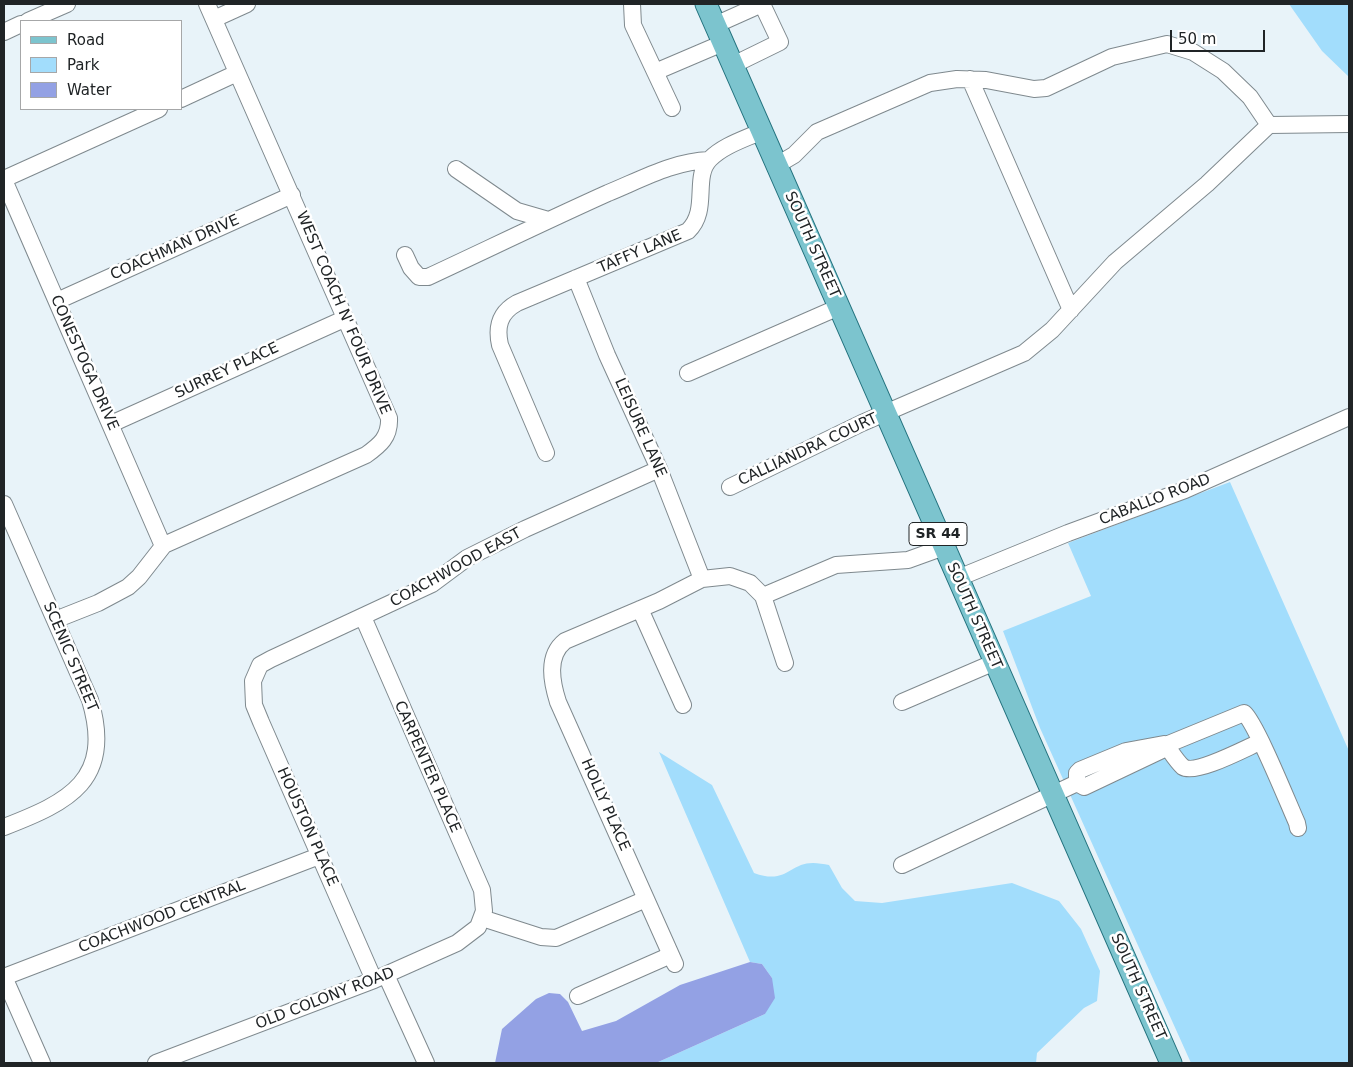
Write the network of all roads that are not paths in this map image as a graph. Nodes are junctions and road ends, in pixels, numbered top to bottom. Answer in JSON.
{"nodes":[{"id":1,"x":67,"y":4,"type":"edge"},
{"id":2,"x":207,"y":4,"type":"edge"},
{"id":3,"x":247,"y":4,"type":"edge"},
{"id":4,"x":632,"y":4,"type":"edge"},
{"id":5,"x":706,"y":4,"type":"edge"},
{"id":6,"x":41,"y":9,"type":"edge"},
{"id":7,"x":214,"y":19,"type":"junction"},
{"id":8,"x":29,"y":20,"type":"edge"},
{"id":9,"x":20,"y":24,"type":"edge"},
{"id":10,"x":4,"y":32,"type":"edge"},
{"id":11,"x":719,"y":34,"type":"junction"},
{"id":12,"x":733,"y":65,"type":"junction"},
{"id":13,"x":656,"y":72,"type":"junction"},
{"id":14,"x":237,"y":73,"type":"junction"},
{"id":15,"x":970,"y":79,"type":"junction"},
{"id":16,"x":182,"y":99,"type":"edge"},
{"id":17,"x":672,"y":108,"type":"dead end"},
{"id":18,"x":158,"y":110,"type":"edge"},
{"id":19,"x":1349,"y":124,"type":"edge"},
{"id":20,"x":1269,"y":125,"type":"junction"},
{"id":21,"x":762,"y":131,"type":"junction"},
{"id":22,"x":709,"y":160,"type":"junction"},
{"id":23,"x":777,"y":165,"type":"junction"},
{"id":24,"x":456,"y":169,"type":"dead end"},
{"id":25,"x":4,"y":180,"type":"edge"},
{"id":26,"x":292,"y":195,"type":"junction"},
{"id":27,"x":548,"y":220,"type":"junction"},
{"id":28,"x":405,"y":255,"type":"dead end"},
{"id":29,"x":576,"y":278,"type":"junction"},
{"id":30,"x":57,"y":301,"type":"junction"},
{"id":31,"x":839,"y":307,"type":"junction"},
{"id":32,"x":1071,"y":310,"type":"junction"},
{"id":33,"x":344,"y":319,"type":"junction"},
{"id":34,"x":688,"y":373,"type":"dead end"},
{"id":35,"x":885,"y":413,"type":"junction"},
{"id":36,"x":1349,"y":417,"type":"edge"},
{"id":37,"x":111,"y":424,"type":"junction"},
{"id":38,"x":546,"y":453,"type":"dead end"},
{"id":39,"x":659,"y":469,"type":"junction"},
{"id":40,"x":730,"y":487,"type":"dead end"},
{"id":41,"x":4,"y":504,"type":"edge"},
{"id":42,"x":163,"y":546,"type":"junction"},
{"id":43,"x":944,"y":547,"type":"junction"},
{"id":44,"x":958,"y":578,"type":"junction"},
{"id":45,"x":702,"y":579,"type":"junction"},
{"id":46,"x":763,"y":596,"type":"junction"},
{"id":47,"x":640,"y":609,"type":"junction"},
{"id":48,"x":363,"y":617,"type":"junction"},
{"id":49,"x":55,"y":620,"type":"junction"},
{"id":50,"x":995,"y":662,"type":"junction"},
{"id":51,"x":785,"y":663,"type":"dead end"},
{"id":52,"x":256,"y":671,"type":"joint"},
{"id":53,"x":902,"y":702,"type":"dead end"},
{"id":54,"x":683,"y":705,"type":"dead end"},
{"id":55,"x":1260,"y":742,"type":"junction"},
{"id":56,"x":1166,"y":745,"type":"junction"},
{"id":57,"x":1053,"y":794,"type":"junction"},
{"id":58,"x":4,"y":827,"type":"edge"},
{"id":59,"x":1298,"y":828,"type":"dead end"},
{"id":60,"x":319,"y":856,"type":"junction"},
{"id":61,"x":902,"y":865,"type":"dead end"},
{"id":62,"x":646,"y":899,"type":"junction"},
{"id":63,"x":482,"y":918,"type":"junction"},
{"id":64,"x":4,"y":977,"type":"edge"},
{"id":65,"x":380,"y":978,"type":"junction"},
{"id":66,"x":578,"y":996,"type":"dead end"},
{"id":67,"x":42,"y":1063,"type":"edge"},
{"id":68,"x":156,"y":1063,"type":"edge"},
{"id":69,"x":426,"y":1063,"type":"edge"},
{"id":70,"x":1172,"y":1063,"type":"edge"}],
"edges":[{"from":1,"to":6,"type":"street"},
{"from":2,"to":7,"type":"street","name":"WEST COACH N' FOUR DRIVE"},
{"from":3,"to":7,"type":"street"},
{"from":4,"to":13,"type":"street"},
{"from":5,"to":11,"type":"main road","name":"SOUTH STREET","number":"SR 44"},
{"from":6,"to":8,"type":"street"},
{"from":7,"to":14,"type":"street","name":"WEST COACH N' FOUR DRIVE"},
{"from":9,"to":10,"type":"street"},
{"from":11,"to":12,"type":"main road","name":"SOUTH STREET","number":"SR 44"},
{"from":11,"to":12,"type":"street"},
{"from":11,"to":13,"type":"street"},
{"from":12,"to":21,"type":"main road","name":"SOUTH STREET","number":"SR 44"},
{"from":13,"to":17,"type":"street"},
{"from":14,"to":16,"type":"street"},
{"from":14,"to":26,"type":"street","name":"WEST COACH N' FOUR DRIVE"},
{"from":15,"to":20,"type":"street"},
{"from":15,"to":23,"type":"street"},
{"from":15,"to":32,"type":"street"},
{"from":18,"to":25,"type":"street"},
{"from":19,"to":20,"type":"street"},
{"from":20,"to":32,"type":"street","name":"CALLIANDRA COURT"},
{"from":21,"to":22,"type":"street"},
{"from":21,"to":23,"type":"main road","name":"SOUTH STREET","number":"SR 44"},
{"from":22,"to":27,"type":"street"},
{"from":22,"to":29,"type":"street","name":"TAFFY LANE"},
{"from":23,"to":31,"type":"main road","name":"SOUTH STREET","number":"SR 44"},
{"from":24,"to":27,"type":"street"},
{"from":25,"to":30,"type":"street","name":"CONESTOGA DRIVE"},
{"from":26,"to":30,"type":"street","name":"COACHMAN DRIVE"},
{"from":26,"to":33,"type":"street","name":"WEST COACH N' FOUR DRIVE"},
{"from":27,"to":28,"type":"street"},
{"from":29,"to":38,"type":"street","name":"TAFFY LANE"},
{"from":29,"to":39,"type":"street","name":"LEISURE LANE"},
{"from":30,"to":37,"type":"street","name":"CONESTOGA DRIVE"},
{"from":31,"to":34,"type":"street"},
{"from":31,"to":35,"type":"main road","name":"SOUTH STREET","number":"SR 44"},
{"from":32,"to":35,"type":"street","name":"CALLIANDRA COURT"},
{"from":33,"to":37,"type":"street","name":"SURREY PLACE"},
{"from":33,"to":42,"type":"street","name":"WEST COACH N' FOUR DRIVE"},
{"from":35,"to":40,"type":"street","name":"CALLIANDRA COURT"},
{"from":35,"to":43,"type":"main road","name":"SOUTH STREET","number":"SR 44"},
{"from":36,"to":44,"type":"street","name":"CABALLO ROAD"},
{"from":37,"to":42,"type":"street","name":"CONESTOGA DRIVE"},
{"from":39,"to":45,"type":"street","name":"LEISURE LANE"},
{"from":39,"to":48,"type":"street","name":"COACHWOOD EAST"},
{"from":41,"to":49,"type":"street","name":"SCENIC STREET"},
{"from":42,"to":49,"type":"street","name":"WEST COACH N' FOUR DRIVE"},
{"from":43,"to":44,"type":"main road","name":"SOUTH STREET","number":"SR 44"},
{"from":43,"to":46,"type":"street"},
{"from":44,"to":50,"type":"main road","name":"SOUTH STREET","number":"SR 44"},
{"from":45,"to":46,"type":"street"},
{"from":45,"to":47,"type":"street"},
{"from":46,"to":51,"type":"street"},
{"from":47,"to":54,"type":"street"},
{"from":47,"to":62,"type":"street","name":"HOLLY PLACE"},
{"from":48,"to":52,"type":"street","name":"COACHWOOD EAST"},
{"from":48,"to":63,"type":"street","name":"CARPENTER PLACE"},
{"from":49,"to":58,"type":"street","name":"SCENIC STREET"},
{"from":50,"to":53,"type":"street"},
{"from":50,"to":57,"type":"main road","name":"SOUTH STREET","number":"SR 44"},
{"from":52,"to":60,"type":"street","name":"HOUSTON PLACE"},
{"from":55,"to":56,"type":"street"},
{"from":55,"to":56,"type":"street"},
{"from":55,"to":59,"type":"street"},
{"from":56,"to":57,"type":"street"},
{"from":57,"to":61,"type":"street"},
{"from":57,"to":70,"type":"main road","name":"SOUTH STREET","number":"SR 44"},
{"from":60,"to":64,"type":"street","name":"COACHWOOD CENTRAL"},
{"from":60,"to":65,"type":"street","name":"HOUSTON PLACE"},
{"from":62,"to":63,"type":"street"},
{"from":62,"to":66,"type":"street","name":"HOLLY PLACE"},
{"from":63,"to":65,"type":"street","name":"OLD COLONY ROAD"},
{"from":64,"to":67,"type":"street"},
{"from":65,"to":68,"type":"street","name":"OLD COLONY ROAD"},
{"from":65,"to":69,"type":"street","name":"HOUSTON PLACE"}]}
